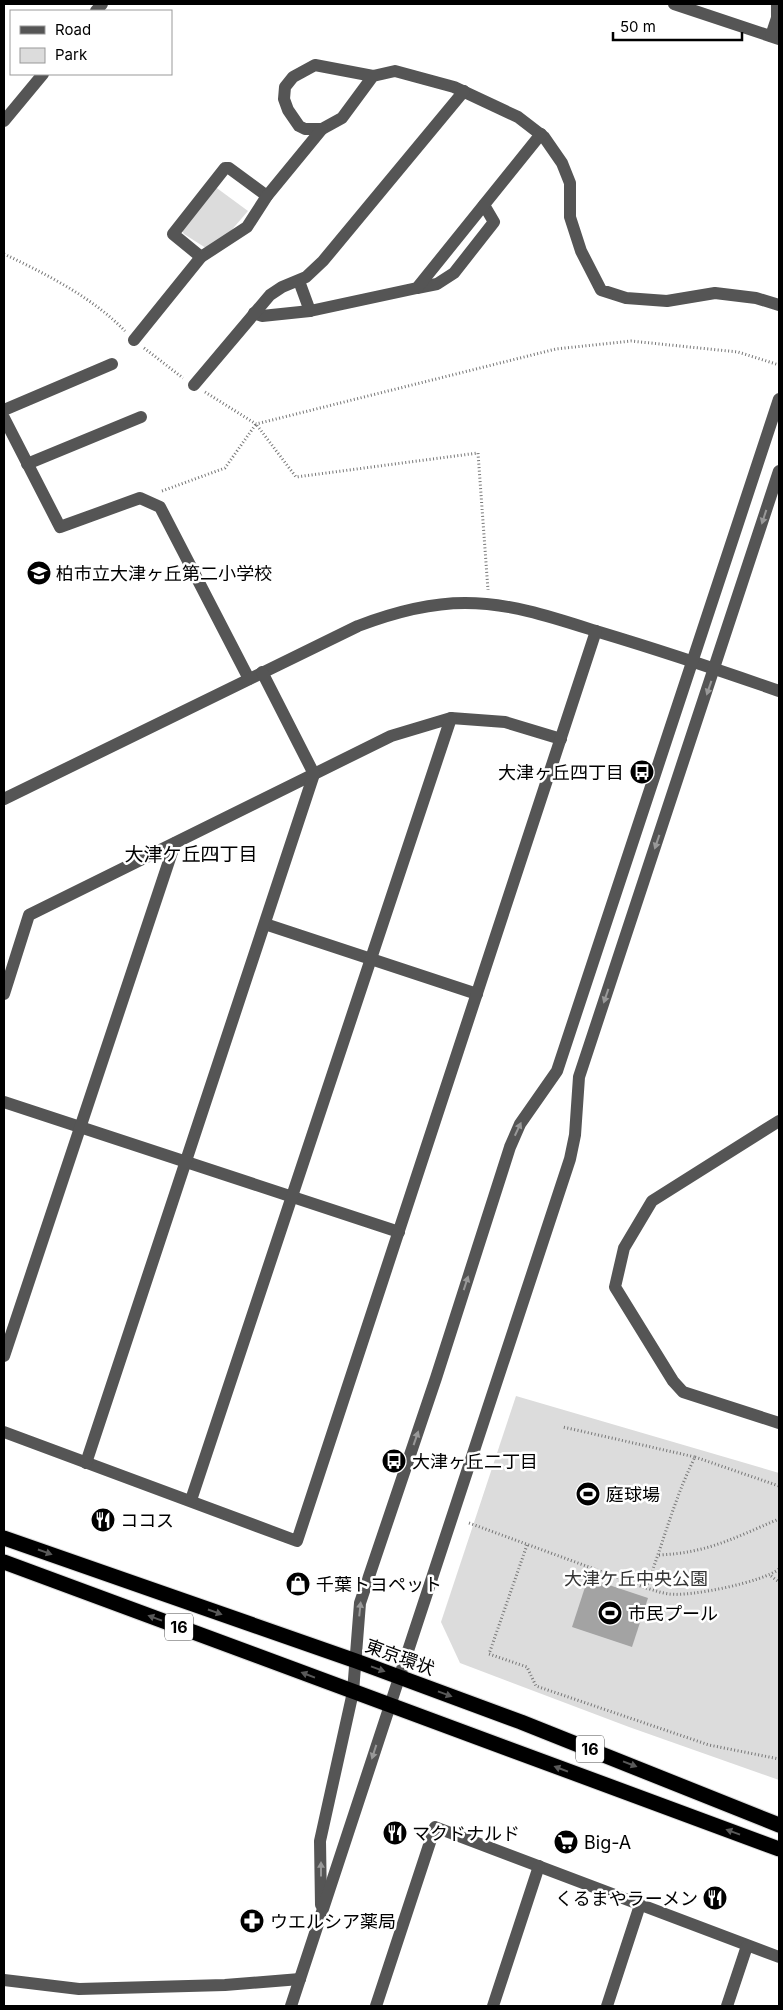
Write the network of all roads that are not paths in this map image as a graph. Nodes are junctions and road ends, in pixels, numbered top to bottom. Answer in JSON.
{"nodes":[{"id":1,"x":674,"y":4,"type":"edge"},
{"id":2,"x":777,"y":4,"type":"edge"},
{"id":3,"x":775,"y":38,"type":"edge"},
{"id":4,"x":42,"y":75,"type":"edge"},
{"id":5,"x":373,"y":76,"type":"junction"},
{"id":6,"x":464,"y":92,"type":"junction"},
{"id":7,"x":4,"y":121,"type":"edge"},
{"id":8,"x":322,"y":129,"type":"junction"},
{"id":9,"x":541,"y":134,"type":"junction"},
{"id":10,"x":267,"y":196,"type":"junction"},
{"id":11,"x":484,"y":205,"type":"junction"},
{"id":12,"x":201,"y":256,"type":"junction"},
{"id":13,"x":299,"y":281,"type":"junction"},
{"id":14,"x":417,"y":288,"type":"junction"},
{"id":15,"x":779,"y":304,"type":"edge"},
{"id":16,"x":310,"y":311,"type":"junction"},
{"id":17,"x":254,"y":313,"type":"junction"},
{"id":18,"x":134,"y":340,"type":"road end"},
{"id":19,"x":112,"y":364,"type":"dead end"},
{"id":20,"x":194,"y":385,"type":"road end"},
{"id":21,"x":779,"y":399,"type":"edge"},
{"id":22,"x":4,"y":410,"type":"edge"},
{"id":23,"x":141,"y":417,"type":"dead end"},
{"id":24,"x":4,"y":418,"type":"edge"},
{"id":25,"x":27,"y":464,"type":"junction"},
{"id":26,"x":779,"y":470,"type":"edge"},
{"id":27,"x":596,"y":631,"type":"junction"},
{"id":28,"x":692,"y":661,"type":"junction"},
{"id":29,"x":715,"y":669,"type":"junction"},
{"id":30,"x":262,"y":672,"type":"junction"},
{"id":31,"x":249,"y":679,"type":"junction"},
{"id":32,"x":779,"y":691,"type":"edge"},
{"id":33,"x":451,"y":718,"type":"junction"},
{"id":34,"x":561,"y":739,"type":"junction"},
{"id":35,"x":314,"y":774,"type":"junction"},
{"id":36,"x":4,"y":799,"type":"edge"},
{"id":37,"x":175,"y":843,"type":"junction"},
{"id":38,"x":264,"y":924,"type":"junction"},
{"id":39,"x":371,"y":960,"type":"junction"},
{"id":40,"x":4,"y":994,"type":"edge"},
{"id":41,"x":477,"y":994,"type":"junction"},
{"id":42,"x":4,"y":1102,"type":"edge"},
{"id":43,"x":779,"y":1121,"type":"edge"},
{"id":44,"x":82,"y":1127,"type":"junction"},
{"id":45,"x":186,"y":1162,"type":"junction"},
{"id":46,"x":292,"y":1198,"type":"junction"},
{"id":47,"x":399,"y":1232,"type":"junction"},
{"id":48,"x":4,"y":1356,"type":"edge"},
{"id":49,"x":779,"y":1423,"type":"edge"},
{"id":50,"x":4,"y":1432,"type":"edge"},
{"id":51,"x":86,"y":1463,"type":"junction"},
{"id":52,"x":191,"y":1500,"type":"junction"},
{"id":53,"x":4,"y":1538,"type":"edge"},
{"id":54,"x":4,"y":1562,"type":"edge"},
{"id":55,"x":356,"y":1661,"type":"junction"},
{"id":56,"x":399,"y":1677,"type":"junction"},
{"id":57,"x":353,"y":1692,"type":"junction"},
{"id":58,"x":390,"y":1706,"type":"junction"},
{"id":59,"x":779,"y":1825,"type":"edge"},
{"id":60,"x":779,"y":1849,"type":"edge"},
{"id":61,"x":539,"y":1866,"type":"junction"},
{"id":62,"x":640,"y":1905,"type":"junction"},
{"id":63,"x":321,"y":1917,"type":"junction"},
{"id":64,"x":747,"y":1946,"type":"junction"},
{"id":65,"x":779,"y":1957,"type":"edge"},
{"id":66,"x":300,"y":1979,"type":"junction"},
{"id":67,"x":4,"y":1980,"type":"edge"},
{"id":68,"x":291,"y":2006,"type":"edge"},
{"id":69,"x":376,"y":2006,"type":"edge"},
{"id":70,"x":493,"y":2006,"type":"edge"},
{"id":71,"x":607,"y":2006,"type":"edge"},
{"id":72,"x":727,"y":2006,"type":"edge"}],
"edges":[{"from":1,"to":3,"type":"street"},
{"from":2,"to":3,"type":"street"},
{"from":4,"to":7,"type":"street"},
{"from":5,"to":6,"type":"street"},
{"from":5,"to":8,"type":"street"},
{"from":5,"to":8,"type":"street"},
{"from":6,"to":9,"type":"street"},
{"from":6,"to":13,"type":"street"},
{"from":8,"to":10,"type":"street"},
{"from":9,"to":11,"type":"street"},
{"from":9,"to":15,"type":"street"},
{"from":10,"to":12,"type":"street"},
{"from":10,"to":12,"type":"street"},
{"from":11,"to":14,"type":"street"},
{"from":11,"to":14,"type":"street"},
{"from":12,"to":18,"type":"street"},
{"from":13,"to":16,"type":"street"},
{"from":13,"to":17,"type":"street"},
{"from":14,"to":16,"type":"street"},
{"from":16,"to":17,"type":"street"},
{"from":17,"to":20,"type":"street"},
{"from":19,"to":22,"type":"street"},
{"from":21,"to":28,"type":"street"},
{"from":23,"to":25,"type":"street"},
{"from":24,"to":25,"type":"street"},
{"from":25,"to":31,"type":"street"},
{"from":26,"to":29,"type":"street","one_way":true},
{"from":27,"to":28,"type":"street"},
{"from":27,"to":30,"type":"street"},
{"from":27,"to":34,"type":"street"},
{"from":28,"to":29,"type":"street"},
{"from":55,"to":28,"type":"street","one_way":true},
{"from":29,"to":32,"type":"street"},
{"from":29,"to":56,"type":"street","one_way":true},
{"from":30,"to":31,"type":"street"},
{"from":30,"to":35,"type":"street"},
{"from":31,"to":36,"type":"street"},
{"from":33,"to":34,"type":"street"},
{"from":33,"to":35,"type":"street"},
{"from":33,"to":39,"type":"street"},
{"from":34,"to":41,"type":"street"},
{"from":35,"to":37,"type":"street"},
{"from":35,"to":38,"type":"street"},
{"from":37,"to":40,"type":"street"},
{"from":37,"to":44,"type":"street"},
{"from":38,"to":39,"type":"street"},
{"from":38,"to":45,"type":"street"},
{"from":39,"to":41,"type":"street"},
{"from":39,"to":46,"type":"street"},
{"from":41,"to":47,"type":"street"},
{"from":42,"to":44,"type":"street"},
{"from":43,"to":49,"type":"street"},
{"from":44,"to":45,"type":"street"},
{"from":44,"to":48,"type":"street"},
{"from":45,"to":46,"type":"street"},
{"from":45,"to":51,"type":"street"},
{"from":46,"to":47,"type":"street"},
{"from":46,"to":52,"type":"street"},
{"from":47,"to":52,"type":"street"},
{"from":50,"to":51,"type":"street"},
{"from":51,"to":52,"type":"street"},
{"from":53,"to":55,"type":"highway","name":"東京環状","number":"16","one_way":true},
{"from":57,"to":54,"type":"highway","number":"16","one_way":true},
{"from":55,"to":56,"type":"highway","name":"東京環状","number":"16","one_way":true},
{"from":55,"to":57,"type":"street"},
{"from":56,"to":58,"type":"street"},
{"from":56,"to":59,"type":"highway","name":"東京環状","number":"16","one_way":true},
{"from":57,"to":58,"type":"highway","number":"16"},
{"from":63,"to":57,"type":"street","one_way":true},
{"from":60,"to":58,"type":"highway","number":"16","one_way":true},
{"from":58,"to":63,"type":"street","one_way":true},
{"from":61,"to":62,"type":"street"},
{"from":61,"to":69,"type":"street"},
{"from":61,"to":70,"type":"street"},
{"from":62,"to":64,"type":"street"},
{"from":62,"to":71,"type":"street"},
{"from":63,"to":66,"type":"street"},
{"from":64,"to":65,"type":"street"},
{"from":64,"to":72,"type":"street"},
{"from":66,"to":67,"type":"street"},
{"from":66,"to":68,"type":"street"}]}
